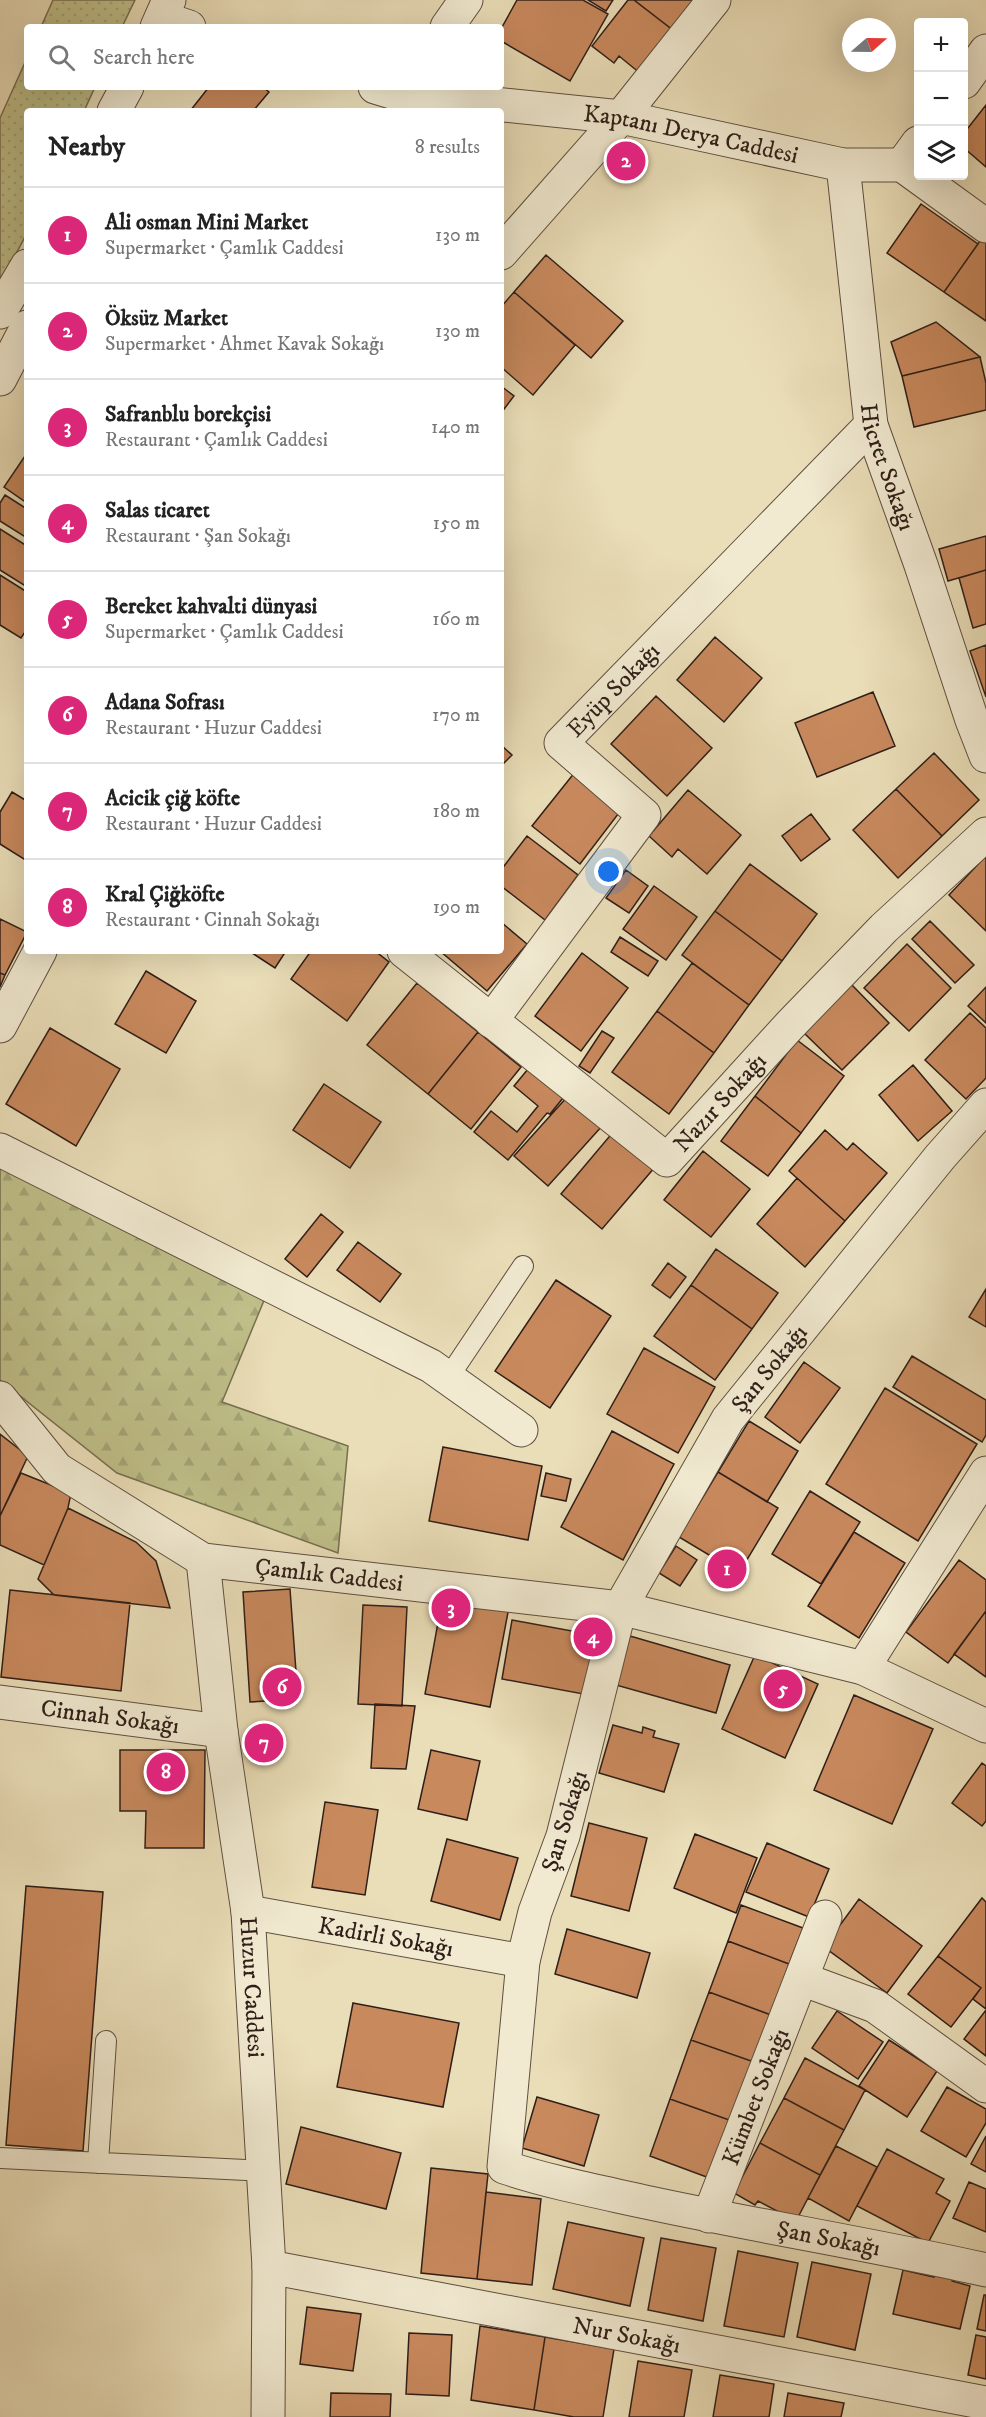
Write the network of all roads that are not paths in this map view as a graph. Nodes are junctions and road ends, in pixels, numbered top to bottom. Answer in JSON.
{"nodes":[{"id":1,"x":466,"y":0,"type":"edge"},
{"id":2,"x":714,"y":0,"type":"edge"},
{"id":3,"x":449,"y":24,"type":"edge"},
{"id":4,"x":986,"y":51,"type":"edge"},
{"id":5,"x":968,"y":75,"type":"edge"},
{"id":6,"x":125,"y":90,"type":"edge"},
{"id":7,"x":392,"y":90,"type":"edge"},
{"id":8,"x":116,"y":108,"type":"edge"},
{"id":9,"x":621,"y":117,"type":"junction"},
{"id":10,"x":910,"y":154,"type":"edge"},
{"id":11,"x":843,"y":165,"type":"junction"},
{"id":12,"x":986,"y":226,"type":"edge"},
{"id":13,"x":504,"y":250,"type":"edge"},
{"id":14,"x":24,"y":271,"type":"edge"},
{"id":15,"x":0,"y":312,"type":"edge"},
{"id":16,"x":24,"y":333,"type":"edge"},
{"id":17,"x":0,"y":379,"type":"edge"},
{"id":18,"x":871,"y":425,"type":"junction"},
{"id":19,"x":985,"y":750,"type":"edge"},
{"id":20,"x":986,"y":834,"type":"edge"},
{"id":21,"x":38,"y":954,"type":"edge"},
{"id":22,"x":408,"y":954,"type":"edge"},
{"id":23,"x":491,"y":1022,"type":"junction"},
{"id":24,"x":0,"y":1026,"type":"edge"},
{"id":25,"x":986,"y":1104,"type":"edge"},
{"id":26,"x":0,"y":1150,"type":"edge"},
{"id":27,"x":523,"y":1266,"type":"dead end"},
{"id":28,"x":447,"y":1378,"type":"junction"},
{"id":29,"x":0,"y":1398,"type":"edge"},
{"id":30,"x":521,"y":1430,"type":"dead end"},
{"id":31,"x":986,"y":1473,"type":"edge"},
{"id":32,"x":203,"y":1560,"type":"junction"},
{"id":33,"x":620,"y":1608,"type":"junction"},
{"id":34,"x":863,"y":1668,"type":"junction"},
{"id":35,"x":0,"y":1702,"type":"edge"},
{"id":36,"x":986,"y":1726,"type":"edge"},
{"id":37,"x":221,"y":1731,"type":"junction"},
{"id":38,"x":248,"y":1912,"type":"junction"},
{"id":39,"x":825,"y":1917,"type":"dead end"},
{"id":40,"x":523,"y":1961,"type":"junction"},
{"id":41,"x":802,"y":1979,"type":"junction"},
{"id":42,"x":106,"y":2041,"type":"dead end"},
{"id":43,"x":986,"y":2086,"type":"edge"},
{"id":44,"x":0,"y":2158,"type":"edge"},
{"id":45,"x":98,"y":2163,"type":"junction"},
{"id":46,"x":264,"y":2171,"type":"junction"},
{"id":47,"x":709,"y":2216,"type":"junction"},
{"id":48,"x":269,"y":2267,"type":"junction"},
{"id":49,"x":986,"y":2270,"type":"edge"},
{"id":50,"x":986,"y":2403,"type":"edge"},
{"id":51,"x":268,"y":2417,"type":"edge"}],
"edges":[{"from":1,"to":3,"type":"street"},
{"from":2,"to":9,"type":"street"},
{"from":4,"to":5,"type":"street"},
{"from":6,"to":8,"type":"street"},
{"from":7,"to":9,"type":"street","name":"Kaptanı Derya Caddesi"},
{"from":9,"to":11,"type":"street","name":"Kaptanı Derya Caddesi"},
{"from":9,"to":13,"type":"street"},
{"from":10,"to":11,"type":"street","name":"Kaptanı Derya Caddesi"},
{"from":10,"to":12,"type":"street","name":"Kaptanı Derya Caddesi"},
{"from":11,"to":18,"type":"street","name":"Hicret Sokağı"},
{"from":14,"to":15,"type":"street"},
{"from":16,"to":17,"type":"street"},
{"from":18,"to":19,"type":"street","name":"Hicret Sokağı"},
{"from":18,"to":23,"type":"street","name":"Eyüp Sokağı"},
{"from":20,"to":23,"type":"street","name":"Nazır Sokağı"},
{"from":21,"to":24,"type":"street"},
{"from":22,"to":23,"type":"street","name":"Nazır Sokağı"},
{"from":25,"to":33,"type":"street","name":"Şan Sokağı"},
{"from":26,"to":28,"type":"street"},
{"from":27,"to":28,"type":"lane"},
{"from":28,"to":30,"type":"street"},
{"from":29,"to":32,"type":"street","name":"Çamlık Caddesi"},
{"from":31,"to":34,"type":"street"},
{"from":32,"to":33,"type":"street","name":"Çamlık Caddesi"},
{"from":32,"to":37,"type":"street","name":"Huzur Caddesi"},
{"from":33,"to":34,"type":"street","name":"Çamlık Caddesi"},
{"from":33,"to":40,"type":"street","name":"Şan Sokağı"},
{"from":34,"to":36,"type":"street","name":"Çamlık Caddesi"},
{"from":35,"to":37,"type":"street","name":"Cinnah Sokağı"},
{"from":37,"to":38,"type":"street","name":"Huzur Caddesi"},
{"from":38,"to":40,"type":"street","name":"Kadirli Sokağı"},
{"from":38,"to":46,"type":"street","name":"Huzur Caddesi"},
{"from":39,"to":41,"type":"street","name":"Kümbet Sokağı"},
{"from":40,"to":47,"type":"street","name":"Şan Sokağı"},
{"from":41,"to":43,"type":"street"},
{"from":41,"to":47,"type":"street","name":"Kümbet Sokağı"},
{"from":42,"to":45,"type":"lane"},
{"from":44,"to":45,"type":"lane"},
{"from":45,"to":46,"type":"lane"},
{"from":46,"to":48,"type":"street","name":"Huzur Caddesi"},
{"from":47,"to":49,"type":"street","name":"Şan Sokağı"},
{"from":48,"to":50,"type":"street","name":"Nur Sokağı"},
{"from":48,"to":51,"type":"street","name":"Huzur Caddesi"}]}
